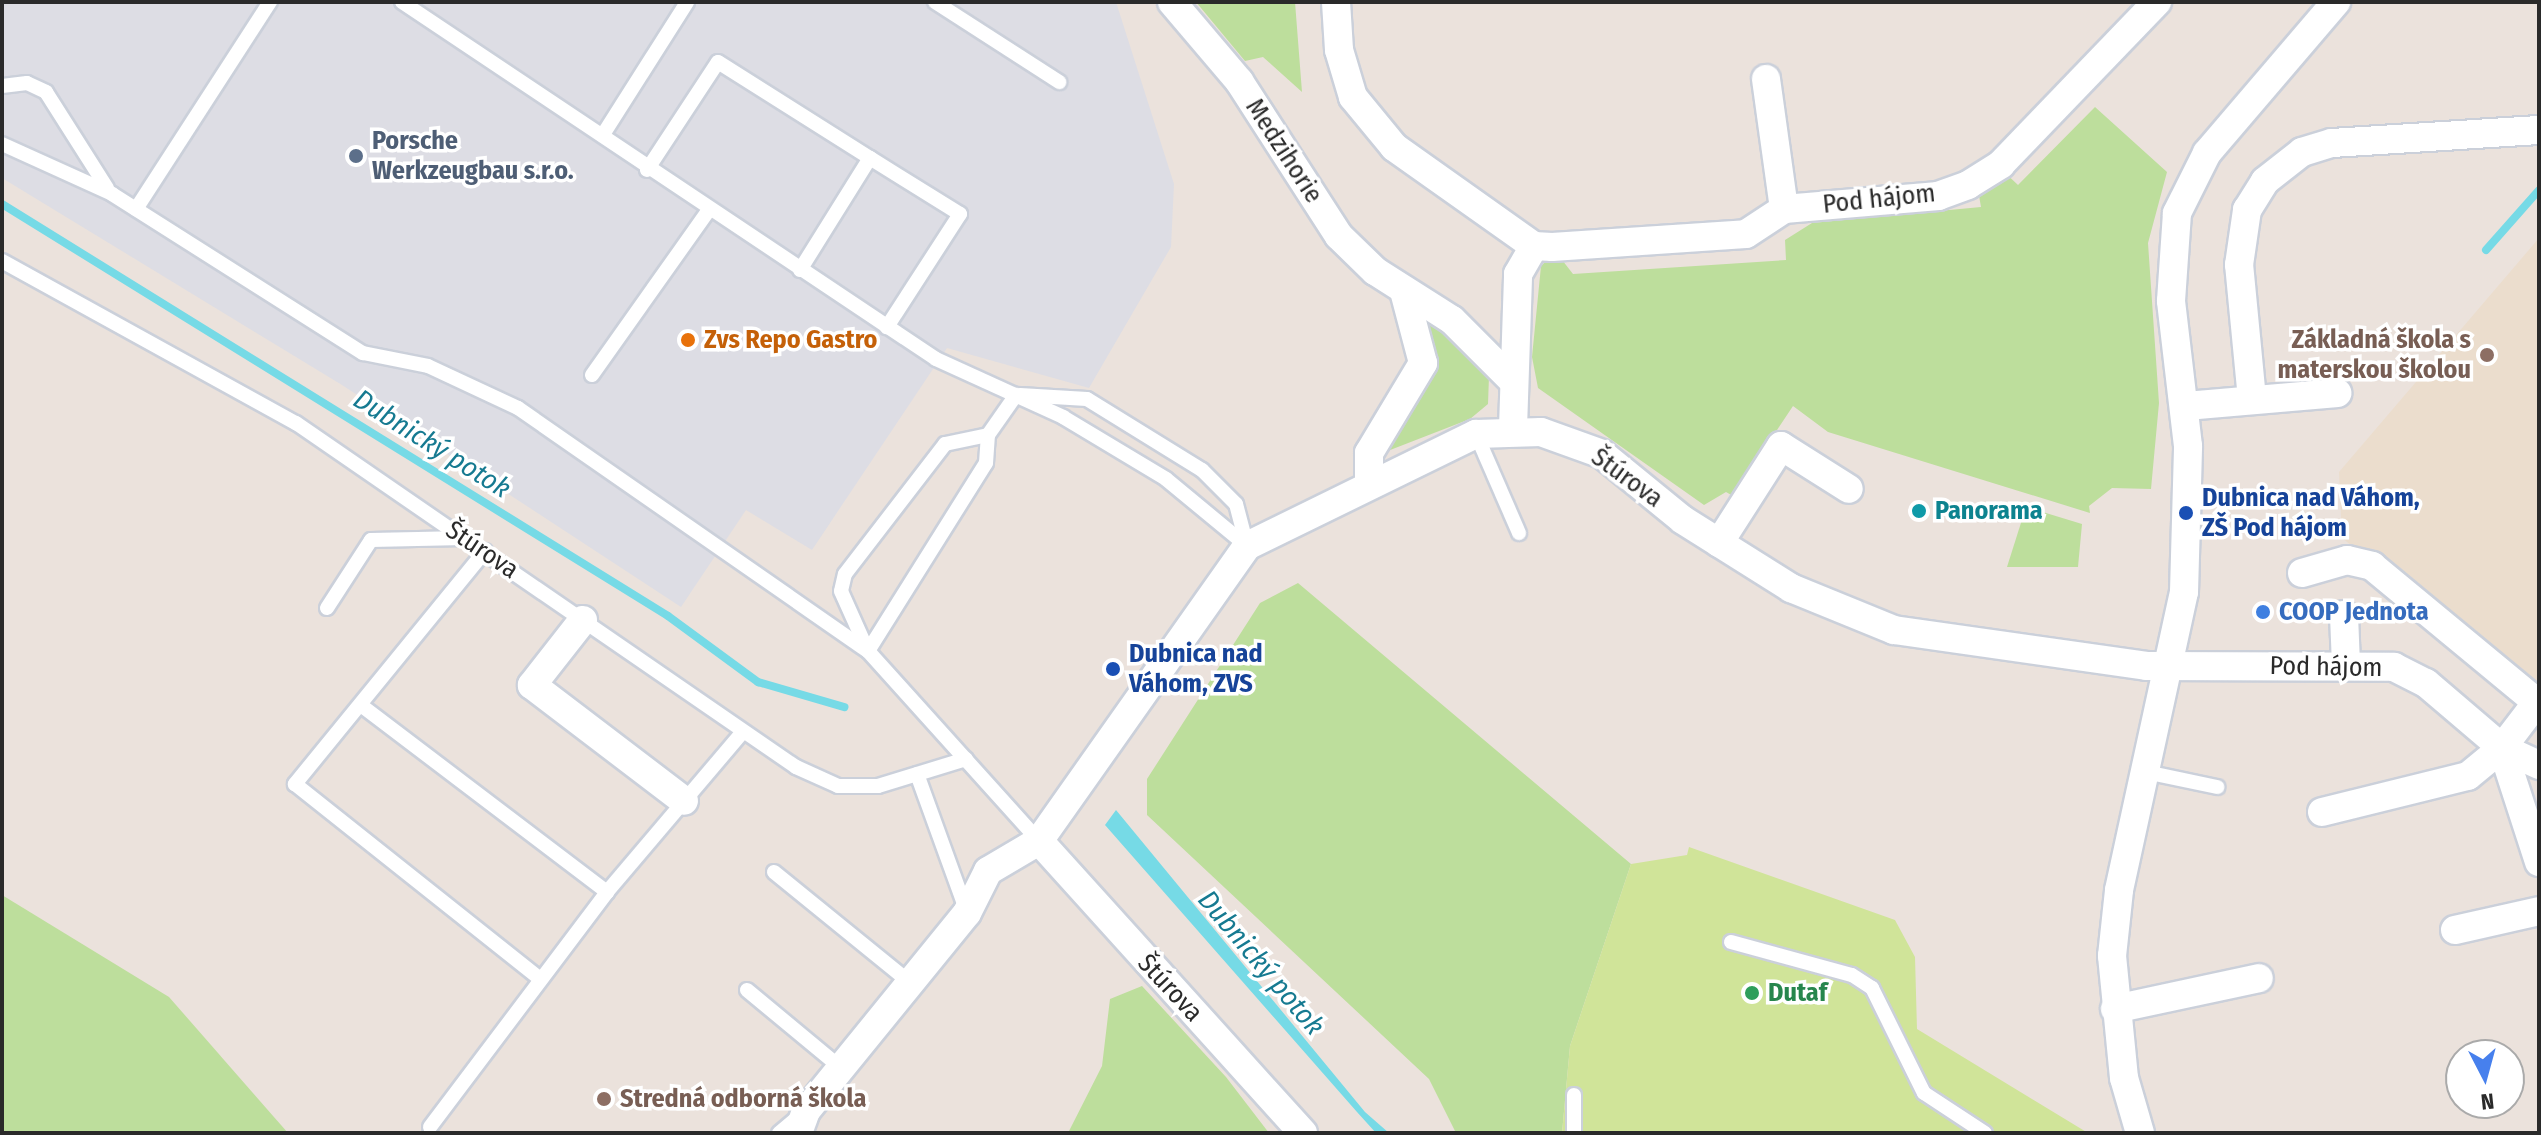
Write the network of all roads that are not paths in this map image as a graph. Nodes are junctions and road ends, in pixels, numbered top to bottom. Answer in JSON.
{"nodes":[{"id":1,"x":270,"y":2,"type":"edge"},
{"id":2,"x":402,"y":2,"type":"edge"},
{"id":3,"x":687,"y":2,"type":"edge"},
{"id":4,"x":935,"y":2,"type":"edge"},
{"id":5,"x":1172,"y":2,"type":"edge"},
{"id":6,"x":1336,"y":2,"type":"edge"},
{"id":7,"x":2157,"y":2,"type":"edge"},
{"id":8,"x":2336,"y":2,"type":"edge"},
{"id":9,"x":1766,"y":79,"type":"dead end"},
{"id":10,"x":1059,"y":82,"type":"dead end"},
{"id":11,"x":2,"y":86,"type":"edge"},
{"id":12,"x":2539,"y":130,"type":"edge"},
{"id":13,"x":604,"y":133,"type":"junction"},
{"id":14,"x":2,"y":144,"type":"edge"},
{"id":15,"x":870,"y":158,"type":"junction"},
{"id":16,"x":647,"y":170,"type":"junction"},
{"id":17,"x":112,"y":194,"type":"junction"},
{"id":18,"x":136,"y":209,"type":"junction"},
{"id":19,"x":1784,"y":209,"type":"junction"},
{"id":20,"x":709,"y":210,"type":"junction"},
{"id":21,"x":1534,"y":246,"type":"junction"},
{"id":22,"x":2,"y":261,"type":"edge"},
{"id":23,"x":800,"y":270,"type":"junction"},
{"id":24,"x":1404,"y":291,"type":"junction"},
{"id":25,"x":887,"y":327,"type":"junction"},
{"id":26,"x":592,"y":375,"type":"dead end"},
{"id":27,"x":1512,"y":380,"type":"junction"},
{"id":28,"x":2337,"y":393,"type":"dead end"},
{"id":29,"x":1016,"y":395,"type":"junction"},
{"id":30,"x":2252,"y":399,"type":"junction"},
{"id":31,"x":2186,"y":406,"type":"junction"},
{"id":32,"x":1513,"y":428,"type":"junction"},
{"id":33,"x":1476,"y":434,"type":"junction"},
{"id":34,"x":988,"y":435,"type":"junction"},
{"id":35,"x":1369,"y":484,"type":"junction"},
{"id":36,"x":1849,"y":489,"type":"dead end"},
{"id":37,"x":1519,"y":533,"type":"dead end"},
{"id":38,"x":464,"y":538,"type":"junction"},
{"id":39,"x":1719,"y":543,"type":"junction"},
{"id":40,"x":1247,"y":546,"type":"junction"},
{"id":41,"x":485,"y":551,"type":"junction"},
{"id":42,"x":2302,"y":573,"type":"dead end"},
{"id":43,"x":327,"y":608,"type":"dead end"},
{"id":44,"x":2344,"y":615,"type":"dead end"},
{"id":45,"x":583,"y":620,"type":"junction"},
{"id":46,"x":868,"y":651,"type":"junction"},
{"id":47,"x":2346,"y":664,"type":"junction"},
{"id":48,"x":2171,"y":667,"type":"junction"},
{"id":49,"x":2538,"y":703,"type":"edge"},
{"id":50,"x":362,"y":706,"type":"junction"},
{"id":51,"x":740,"y":735,"type":"junction"},
{"id":52,"x":2502,"y":748,"type":"junction"},
{"id":53,"x":966,"y":759,"type":"junction"},
{"id":54,"x":2539,"y":765,"type":"edge"},
{"id":55,"x":2146,"y":772,"type":"junction"},
{"id":56,"x":917,"y":774,"type":"junction"},
{"id":57,"x":2217,"y":787,"type":"dead end"},
{"id":58,"x":684,"y":801,"type":"junction"},
{"id":59,"x":2322,"y":812,"type":"dead end"},
{"id":60,"x":1039,"y":841,"type":"junction"},
{"id":61,"x":2539,"y":862,"type":"edge"},
{"id":62,"x":774,"y":872,"type":"dead end"},
{"id":63,"x":607,"y":892,"type":"junction"},
{"id":64,"x":2539,"y":911,"type":"edge"},
{"id":65,"x":967,"y":913,"type":"junction"},
{"id":66,"x":2455,"y":930,"type":"dead end"},
{"id":67,"x":1731,"y":942,"type":"dead end"},
{"id":68,"x":2259,"y":978,"type":"dead end"},
{"id":69,"x":540,"y":979,"type":"junction"},
{"id":70,"x":913,"y":984,"type":"junction"},
{"id":71,"x":747,"y":990,"type":"dead end"},
{"id":72,"x":2115,"y":1009,"type":"junction"},
{"id":73,"x":842,"y":1069,"type":"junction"},
{"id":74,"x":1574,"y":1095,"type":"dead end"},
{"id":75,"x":1952,"y":1115,"type":"junction"},
{"id":76,"x":802,"y":1122,"type":"edge"},
{"id":77,"x":430,"y":1127,"type":"dead end"},
{"id":78,"x":779,"y":1133,"type":"edge"},
{"id":79,"x":1303,"y":1133,"type":"edge"},
{"id":80,"x":1574,"y":1133,"type":"edge"},
{"id":81,"x":1964,"y":1133,"type":"edge"},
{"id":82,"x":1985,"y":1133,"type":"edge"},
{"id":83,"x":2140,"y":1133,"type":"edge"}],
"edges":[{"from":1,"to":18,"type":"lane"},
{"from":2,"to":13,"type":"lane"},
{"from":3,"to":13,"type":"lane"},
{"from":4,"to":10,"type":"lane"},
{"from":5,"to":24,"type":"street","name":"Medzihorie"},
{"from":6,"to":21,"type":"street"},
{"from":7,"to":19,"type":"street","name":"Pod hájom"},
{"from":8,"to":31,"type":"street"},
{"from":9,"to":19,"type":"street"},
{"from":11,"to":17,"type":"lane"},
{"from":12,"to":30,"type":"street"},
{"from":13,"to":16,"type":"lane"},
{"from":14,"to":17,"type":"lane"},
{"from":15,"to":16,"type":"lane"},
{"from":15,"to":23,"type":"lane"},
{"from":15,"to":25,"type":"lane"},
{"from":16,"to":20,"type":"lane"},
{"from":17,"to":18,"type":"lane","name":"Štúrova"},
{"from":18,"to":46,"type":"lane","name":"Štúrova"},
{"from":19,"to":21,"type":"street","name":"Pod hájom"},
{"from":20,"to":23,"type":"lane"},
{"from":20,"to":26,"type":"lane"},
{"from":21,"to":27,"type":"street"},
{"from":22,"to":38,"type":"lane","name":"Štúrova"},
{"from":23,"to":25,"type":"lane"},
{"from":24,"to":27,"type":"street","name":"Medzihorie"},
{"from":24,"to":35,"type":"street"},
{"from":25,"to":29,"type":"lane"},
{"from":27,"to":32,"type":"street"},
{"from":28,"to":30,"type":"street"},
{"from":29,"to":34,"type":"lane"},
{"from":29,"to":40,"type":"lane"},
{"from":29,"to":40,"type":"lane"},
{"from":30,"to":31,"type":"street"},
{"from":31,"to":48,"type":"street"},
{"from":32,"to":33,"type":"street","name":"Štúrova"},
{"from":32,"to":39,"type":"street","name":"Štúrova"},
{"from":33,"to":35,"type":"street","name":"Štúrova"},
{"from":33,"to":37,"type":"lane"},
{"from":34,"to":46,"type":"lane"},
{"from":34,"to":46,"type":"lane"},
{"from":35,"to":40,"type":"street","name":"Štúrova"},
{"from":36,"to":39,"type":"street"},
{"from":38,"to":41,"type":"lane","name":"Štúrova"},
{"from":38,"to":43,"type":"lane"},
{"from":39,"to":48,"type":"street","name":"Štúrova"},
{"from":40,"to":60,"type":"street","name":"Štúrova"},
{"from":41,"to":45,"type":"lane","name":"Štúrova"},
{"from":41,"to":50,"type":"lane"},
{"from":42,"to":49,"type":"street"},
{"from":44,"to":47,"type":"street"},
{"from":45,"to":51,"type":"lane","name":"Štúrova"},
{"from":45,"to":58,"type":"street"},
{"from":46,"to":53,"type":"lane","name":"Štúrova"},
{"from":47,"to":48,"type":"street","name":"Pod hájom"},
{"from":47,"to":52,"type":"street","name":"Pod hájom"},
{"from":48,"to":55,"type":"street"},
{"from":49,"to":52,"type":"street"},
{"from":50,"to":63,"type":"lane"},
{"from":50,"to":69,"type":"lane"},
{"from":51,"to":56,"type":"lane","name":"Štúrova"},
{"from":51,"to":58,"type":"lane"},
{"from":52,"to":54,"type":"street","name":"Pod hájom"},
{"from":52,"to":59,"type":"street"},
{"from":52,"to":61,"type":"street"},
{"from":53,"to":56,"type":"lane","name":"Štúrova"},
{"from":53,"to":60,"type":"lane","name":"Štúrova"},
{"from":55,"to":57,"type":"lane"},
{"from":55,"to":72,"type":"street"},
{"from":56,"to":65,"type":"lane"},
{"from":58,"to":63,"type":"lane"},
{"from":60,"to":65,"type":"street","name":"Štúrova"},
{"from":60,"to":79,"type":"street","name":"Štúrova"},
{"from":62,"to":70,"type":"lane"},
{"from":63,"to":69,"type":"lane"},
{"from":64,"to":66,"type":"street"},
{"from":65,"to":70,"type":"street","name":"Štúrova"},
{"from":67,"to":75,"type":"lane"},
{"from":68,"to":72,"type":"street"},
{"from":69,"to":77,"type":"lane"},
{"from":70,"to":73,"type":"street","name":"Štúrova"},
{"from":71,"to":73,"type":"lane"},
{"from":72,"to":83,"type":"street"},
{"from":73,"to":76,"type":"street","name":"Štúrova"},
{"from":74,"to":80,"type":"lane"},
{"from":75,"to":81,"type":"lane"},
{"from":75,"to":82,"type":"lane"},
{"from":76,"to":78,"type":"lane"}]}
